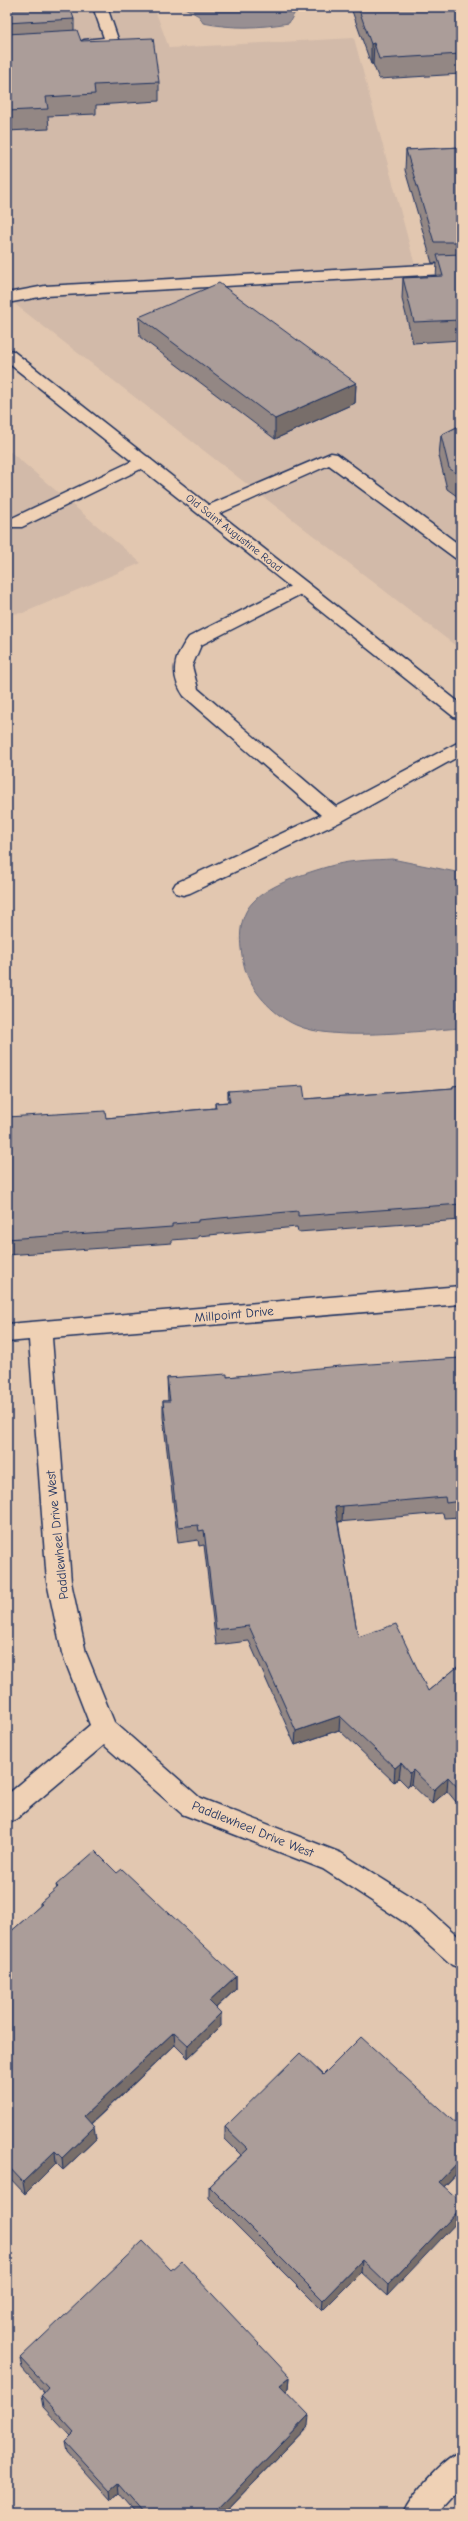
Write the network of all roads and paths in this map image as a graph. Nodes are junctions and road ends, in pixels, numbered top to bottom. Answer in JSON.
{"nodes":[{"id":1,"x":100,"y":7,"type":"edge"},
{"id":2,"x":67,"y":45,"type":"edge"},
{"id":3,"x":461,"y":268,"type":"edge"},
{"id":4,"x":7,"y":298,"type":"edge"},
{"id":5,"x":7,"y":354,"type":"edge"},
{"id":6,"x":143,"y":461,"type":"junction"},
{"id":7,"x":208,"y":512,"type":"junction"},
{"id":8,"x":16,"y":523,"type":"dead end"},
{"id":9,"x":461,"y":554,"type":"edge"},
{"id":10,"x":301,"y":587,"type":"junction"},
{"id":11,"x":461,"y":713,"type":"edge"},
{"id":12,"x":461,"y":747,"type":"edge"},
{"id":13,"x":335,"y":816,"type":"junction"},
{"id":14,"x":183,"y":888,"type":"dead end"},
{"id":15,"x":461,"y":1295,"type":"edge"},
{"id":16,"x":40,"y":1330,"type":"junction"},
{"id":17,"x":7,"y":1333,"type":"edge"},
{"id":18,"x":104,"y":1729,"type":"junction"},
{"id":19,"x":7,"y":1811,"type":"edge"},
{"id":20,"x":461,"y":1956,"type":"edge"},
{"id":21,"x":461,"y":2467,"type":"edge"},
{"id":22,"x":418,"y":2514,"type":"edge"}],
"edges":[{"from":1,"to":2,"type":"street"},
{"from":3,"to":4,"type":"street"},
{"from":5,"to":6,"type":"street","name":"Old Saint Augustine Road"},
{"from":6,"to":7,"type":"street","name":"Old Saint Augustine Road"},
{"from":6,"to":8,"type":"street"},
{"from":7,"to":9,"type":"street"},
{"from":7,"to":10,"type":"street","name":"Old Saint Augustine Road"},
{"from":10,"to":11,"type":"street","name":"Old Saint Augustine Road"},
{"from":10,"to":13,"type":"street"},
{"from":12,"to":13,"type":"street"},
{"from":13,"to":14,"type":"street"},
{"from":15,"to":16,"type":"street","name":"Millpoint Drive"},
{"from":16,"to":17,"type":"street","name":"Millpoint Drive"},
{"from":16,"to":18,"type":"street","name":"Paddlewheel Drive West"},
{"from":18,"to":19,"type":"street"},
{"from":18,"to":20,"type":"street","name":"Paddlewheel Drive West"},
{"from":21,"to":22,"type":"street"}]}
